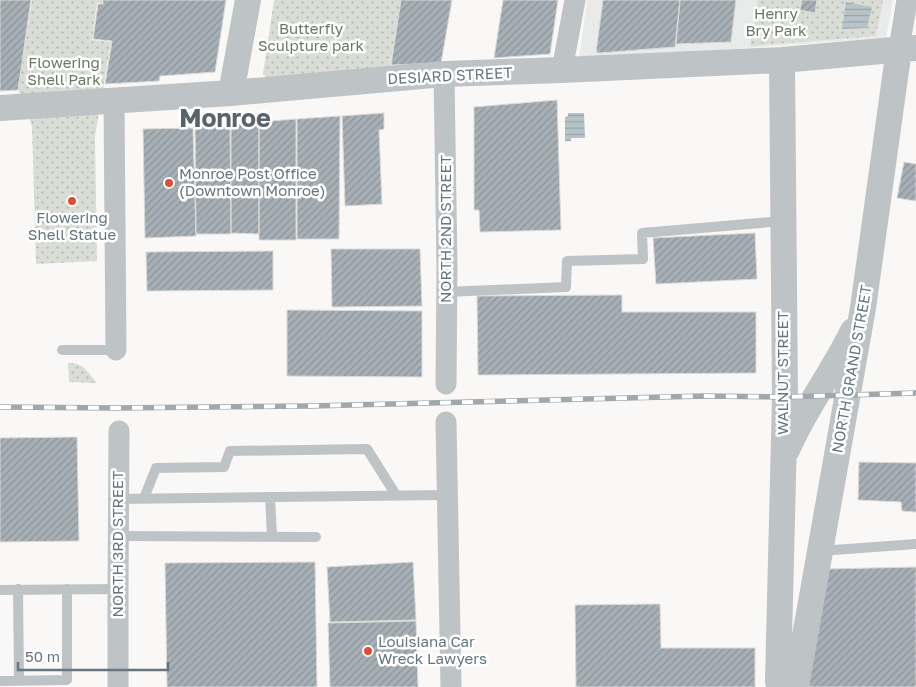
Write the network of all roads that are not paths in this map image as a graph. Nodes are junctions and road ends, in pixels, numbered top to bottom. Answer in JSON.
{"nodes":[{"id":1,"x":248,"y":0,"type":"edge"},
{"id":2,"x":575,"y":0,"type":"edge"},
{"id":3,"x":907,"y":0,"type":"edge"},
{"id":4,"x":908,"y":48,"type":"edge"},
{"id":5,"x":782,"y":60,"type":"junction"},
{"id":6,"x":562,"y":70,"type":"junction"},
{"id":7,"x":444,"y":74,"type":"junction"},
{"id":8,"x":232,"y":93,"type":"junction"},
{"id":9,"x":114,"y":100,"type":"junction"},
{"id":10,"x":0,"y":108,"type":"edge"},
{"id":11,"x":783,"y":221,"type":"junction"},
{"id":12,"x":446,"y":292,"type":"junction"},
{"id":13,"x":864,"y":308,"type":"junction"},
{"id":14,"x":62,"y":350,"type":"dead end"},
{"id":15,"x":116,"y":350,"type":"joint"},
{"id":16,"x":446,"y":384,"type":"dead end"},
{"id":17,"x":446,"y":422,"type":"dead end"},
{"id":18,"x":119,"y":431,"type":"dead end"},
{"id":19,"x":783,"y":460,"type":"junction"},
{"id":20,"x":396,"y":495,"type":"junction"},
{"id":21,"x":447,"y":495,"type":"junction"},
{"id":22,"x":270,"y":497,"type":"junction"},
{"id":23,"x":144,"y":498,"type":"junction"},
{"id":24,"x":118,"y":499,"type":"junction"},
{"id":25,"x":118,"y":536,"type":"junction"},
{"id":26,"x":272,"y":537,"type":"junction"},
{"id":27,"x":316,"y":537,"type":"dead end"},
{"id":28,"x":916,"y":544,"type":"edge"},
{"id":29,"x":820,"y":551,"type":"junction"},
{"id":30,"x":66,"y":589,"type":"junction"},
{"id":31,"x":118,"y":589,"type":"junction"},
{"id":32,"x":0,"y":590,"type":"edge"},
{"id":33,"x":18,"y":590,"type":"junction"},
{"id":34,"x":19,"y":680,"type":"junction"},
{"id":35,"x":0,"y":681,"type":"edge"},
{"id":36,"x":118,"y":687,"type":"edge"},
{"id":37,"x":451,"y":687,"type":"edge"},
{"id":38,"x":779,"y":687,"type":"edge"},
{"id":39,"x":796,"y":687,"type":"edge"}],
"edges":[{"from":1,"to":8,"type":"street"},
{"from":2,"to":6,"type":"street"},
{"from":3,"to":4,"type":"street"},
{"from":4,"to":5,"type":"street","name":"DESIARD STREET"},
{"from":4,"to":13,"type":"street","name":"NORTH GRAND STREET"},
{"from":5,"to":6,"type":"street","name":"DESIARD STREET"},
{"from":5,"to":11,"type":"street","name":"WALNUT STREET"},
{"from":6,"to":7,"type":"street","name":"DESIARD STREET"},
{"from":7,"to":8,"type":"street","name":"DESIARD STREET"},
{"from":7,"to":12,"type":"street","name":"NORTH 2ND STREET"},
{"from":8,"to":9,"type":"street","name":"DESIARD STREET"},
{"from":9,"to":10,"type":"street","name":"DESIARD STREET"},
{"from":9,"to":15,"type":"street"},
{"from":11,"to":12,"type":"lane"},
{"from":11,"to":19,"type":"street","name":"WALNUT STREET"},
{"from":12,"to":16,"type":"street","name":"NORTH 2ND STREET"},
{"from":13,"to":19,"type":"street"},
{"from":13,"to":29,"type":"street","name":"NORTH GRAND STREET"},
{"from":14,"to":15,"type":"lane"},
{"from":17,"to":21,"type":"street"},
{"from":18,"to":24,"type":"street","name":"NORTH 3RD STREET"},
{"from":19,"to":38,"type":"street","name":"WALNUT STREET"},
{"from":20,"to":21,"type":"lane"},
{"from":20,"to":22,"type":"lane"},
{"from":20,"to":23,"type":"lane"},
{"from":21,"to":37,"type":"street"},
{"from":22,"to":23,"type":"lane"},
{"from":22,"to":26,"type":"lane"},
{"from":23,"to":24,"type":"lane"},
{"from":24,"to":25,"type":"street","name":"NORTH 3RD STREET"},
{"from":25,"to":26,"type":"lane"},
{"from":25,"to":31,"type":"street","name":"NORTH 3RD STREET"},
{"from":26,"to":27,"type":"lane"},
{"from":28,"to":29,"type":"lane"},
{"from":29,"to":39,"type":"street","name":"NORTH GRAND STREET"},
{"from":30,"to":31,"type":"lane"},
{"from":30,"to":33,"type":"lane"},
{"from":30,"to":34,"type":"lane"},
{"from":31,"to":36,"type":"street","name":"NORTH 3RD STREET"},
{"from":32,"to":33,"type":"lane"},
{"from":33,"to":34,"type":"lane"},
{"from":34,"to":35,"type":"lane"}]}
